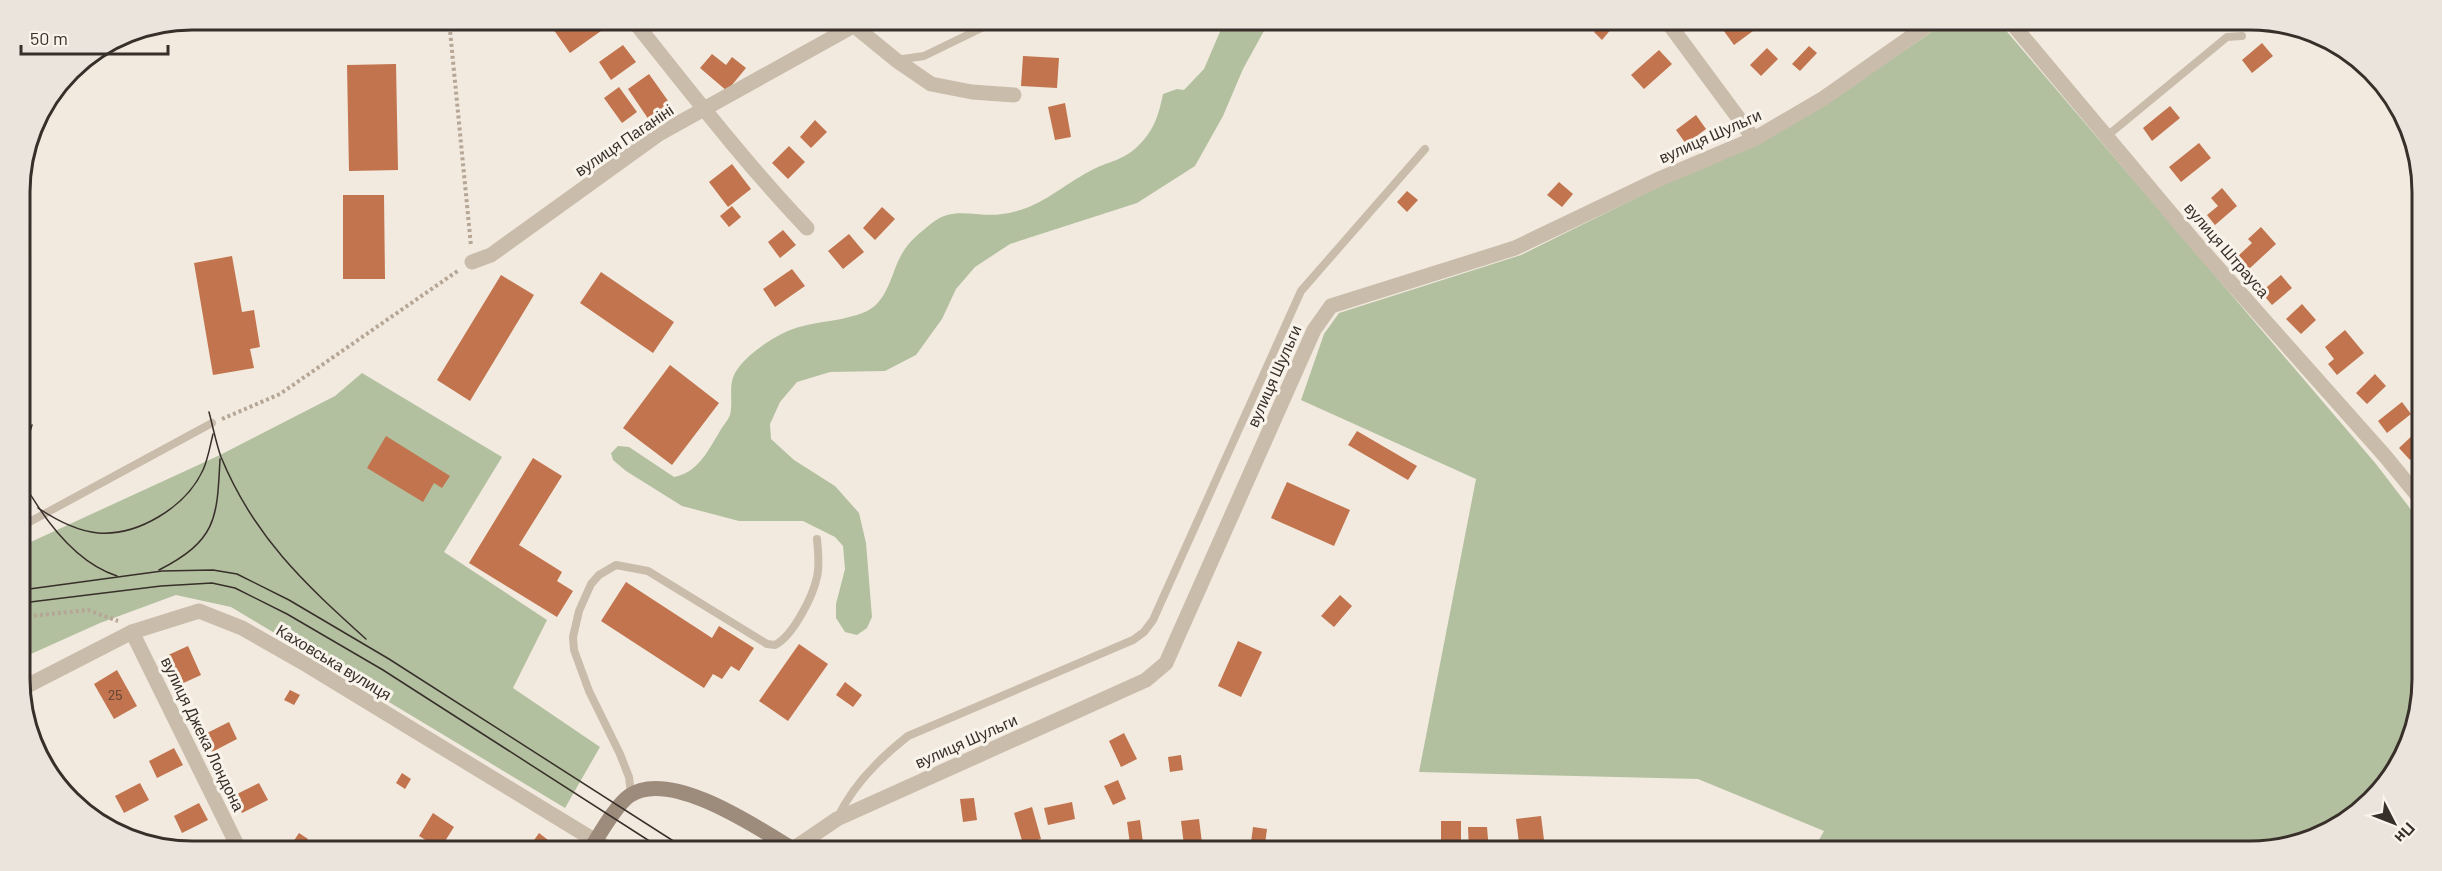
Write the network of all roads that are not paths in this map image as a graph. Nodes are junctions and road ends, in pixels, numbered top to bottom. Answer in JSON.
{"nodes":[{"id":1,"x":641,"y":30,"type":"edge"},
{"id":2,"x":839,"y":30,"type":"edge"},
{"id":3,"x":864,"y":30,"type":"edge"},
{"id":4,"x":977,"y":30,"type":"edge"},
{"id":5,"x":1673,"y":30,"type":"edge"},
{"id":6,"x":1921,"y":30,"type":"edge"},
{"id":7,"x":2017,"y":30,"type":"edge"},
{"id":8,"x":2242,"y":36,"type":"dead end"},
{"id":9,"x":896,"y":60,"type":"junction"},
{"id":10,"x":1014,"y":95,"type":"dead end"},
{"id":11,"x":704,"y":109,"type":"junction"},
{"id":12,"x":2107,"y":136,"type":"junction"},
{"id":13,"x":1754,"y":139,"type":"junction"},
{"id":14,"x":1425,"y":149,"type":"dead end"},
{"id":15,"x":807,"y":228,"type":"dead end"},
{"id":16,"x":472,"y":262,"type":"road end"},
{"id":17,"x":212,"y":423,"type":"road end"},
{"id":18,"x":2412,"y":489,"type":"edge"},
{"id":19,"x":30,"y":522,"type":"edge"},
{"id":20,"x":817,"y":539,"type":"dead end"},
{"id":21,"x":132,"y":632,"type":"junction"},
{"id":22,"x":30,"y":684,"type":"edge"},
{"id":23,"x":627,"y":798,"type":"junction"},
{"id":24,"x":837,"y":819,"type":"junction"},
{"id":25,"x":235,"y":841,"type":"edge"},
{"id":26,"x":584,"y":841,"type":"edge"},
{"id":27,"x":596,"y":841,"type":"edge"},
{"id":28,"x":780,"y":841,"type":"edge"},
{"id":29,"x":807,"y":841,"type":"edge"}],
"edges":[{"from":1,"to":11,"type":"street"},
{"from":2,"to":11,"type":"street","name":"вулиця Паганіні"},
{"from":3,"to":9,"type":"street"},
{"from":4,"to":9,"type":"lane"},
{"from":5,"to":13,"type":"street"},
{"from":6,"to":13,"type":"street","name":"вулиця Шульги"},
{"from":7,"to":12,"type":"street","name":"вулиця Штрауса"},
{"from":8,"to":12,"type":"lane"},
{"from":9,"to":10,"type":"street"},
{"from":11,"to":15,"type":"street"},
{"from":11,"to":16,"type":"street","name":"вулиця Паганіні"},
{"from":12,"to":18,"type":"street","name":"вулиця Штрауса"},
{"from":13,"to":24,"type":"street","name":"вулиця Шульги"},
{"from":14,"to":24,"type":"lane"},
{"from":17,"to":19,"type":"lane"},
{"from":20,"to":23,"type":"lane"},
{"from":21,"to":22,"type":"street","name":"Каховська вулиця"},
{"from":21,"to":25,"type":"street","name":"вулиця Джека Лондона"},
{"from":21,"to":26,"type":"street","name":"Каховська вулиця"},
{"from":23,"to":27,"type":"main road"},
{"from":23,"to":28,"type":"main road"},
{"from":24,"to":29,"type":"street","name":"вулиця Шульги"}]}
